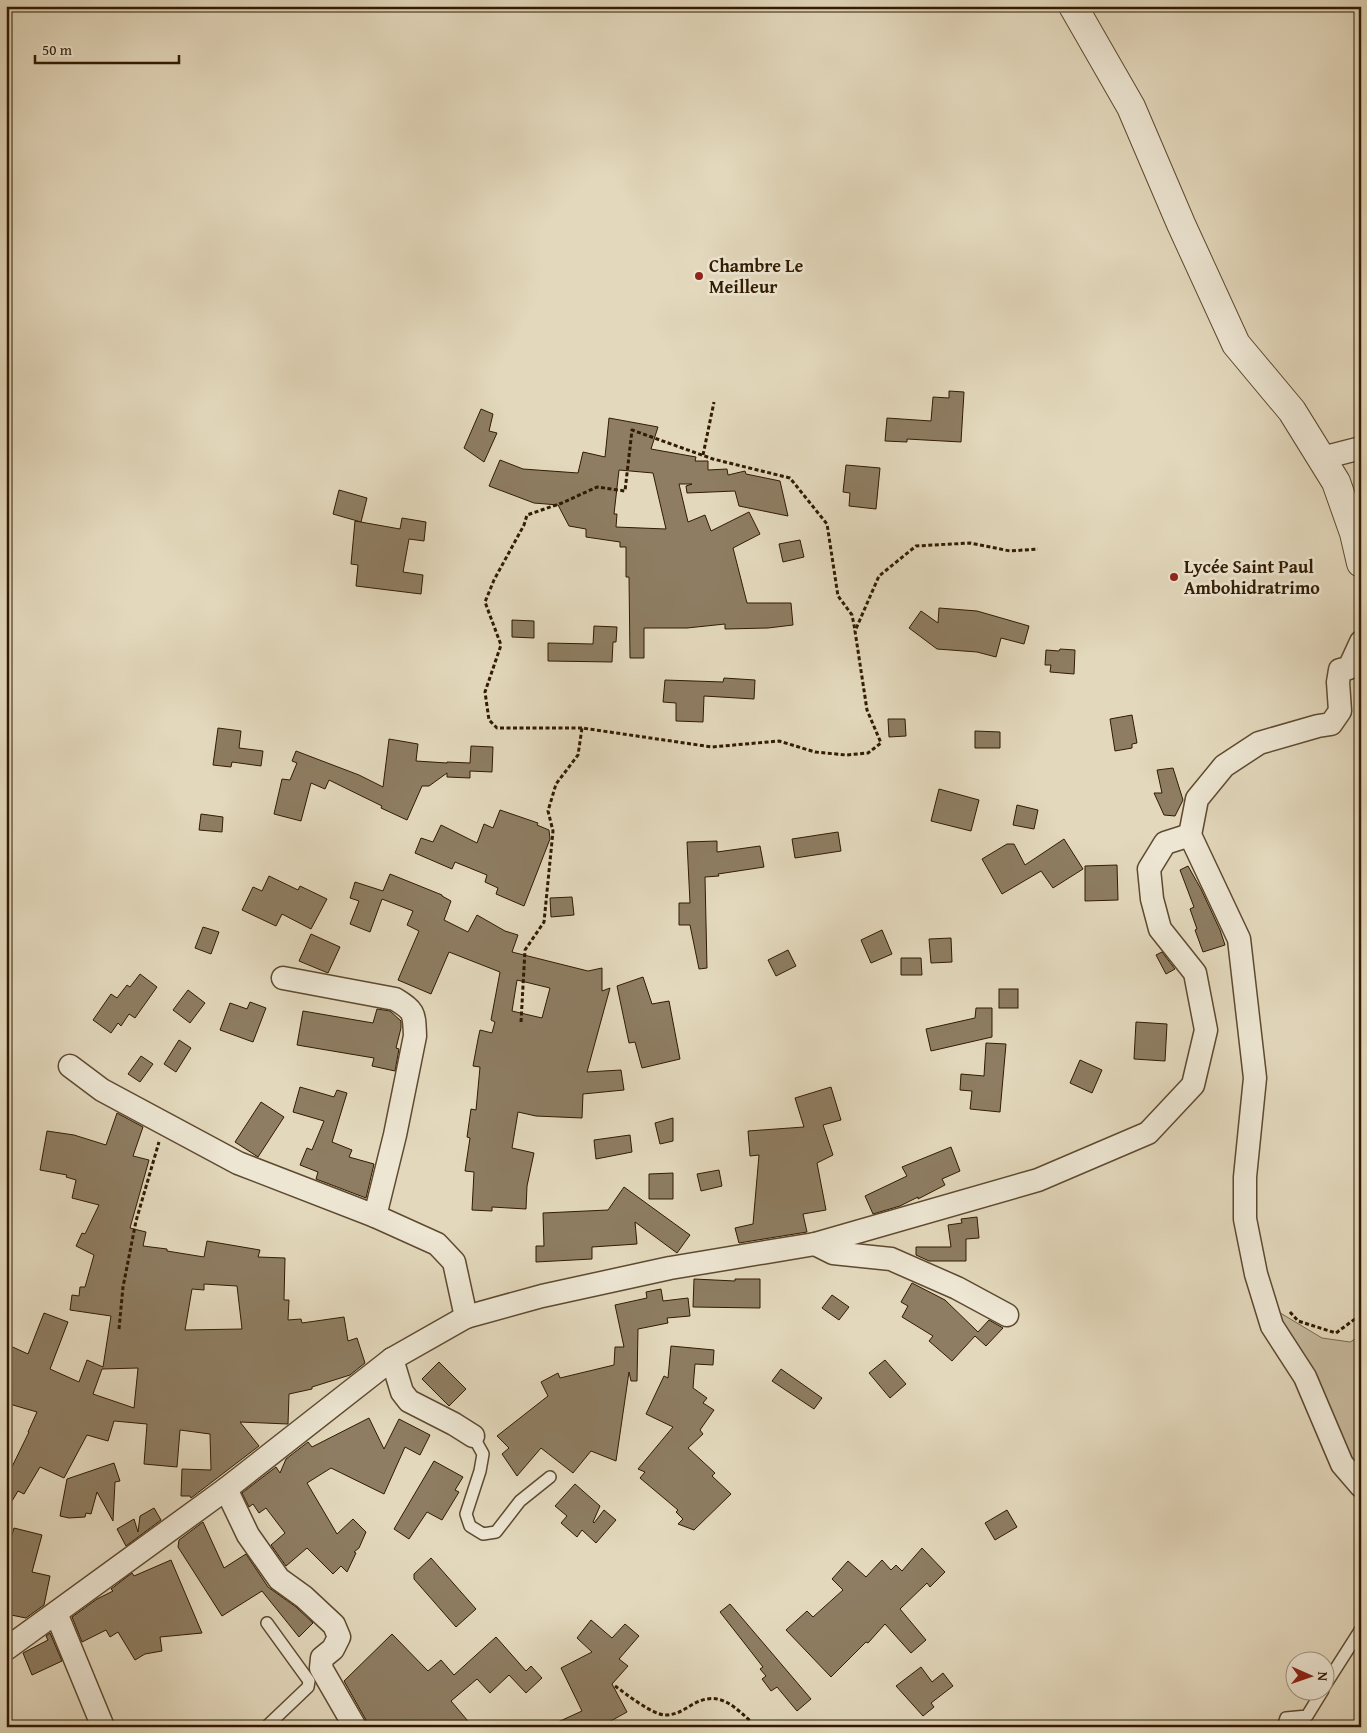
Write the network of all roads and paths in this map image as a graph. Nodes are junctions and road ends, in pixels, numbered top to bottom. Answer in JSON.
{"nodes":[{"id":1,"x":1073,"y":6,"type":"edge"},
{"id":2,"x":714,"y":402,"type":"dead end"},
{"id":3,"x":1361,"y":448,"type":"edge"},
{"id":4,"x":703,"y":455,"type":"junction"},
{"id":5,"x":1322,"y":458,"type":"junction"},
{"id":6,"x":1038,"y":549,"type":"dead end"},
{"id":7,"x":1361,"y":563,"type":"edge"},
{"id":8,"x":855,"y":631,"type":"junction"},
{"id":9,"x":1361,"y":642,"type":"edge"},
{"id":10,"x":582,"y":728,"type":"junction"},
{"id":11,"x":1190,"y":835,"type":"junction"},
{"id":12,"x":283,"y":978,"type":"dead end"},
{"id":13,"x":521,"y":1022,"type":"dead end"},
{"id":14,"x":70,"y":1066,"type":"dead end"},
{"id":15,"x":164,"y":1124,"type":"junction"},
{"id":16,"x":375,"y":1216,"type":"junction"},
{"id":17,"x":815,"y":1244,"type":"junction"},
{"id":18,"x":1286,"y":1308,"type":"dead end"},
{"id":19,"x":1361,"y":1313,"type":"edge"},
{"id":20,"x":1007,"y":1315,"type":"dead end"},
{"id":21,"x":466,"y":1317,"type":"junction"},
{"id":22,"x":119,"y":1329,"type":"dead end"},
{"id":23,"x":392,"y":1359,"type":"junction"},
{"id":24,"x":472,"y":1436,"type":"joint"},
{"id":25,"x":550,"y":1477,"type":"dead end"},
{"id":26,"x":1361,"y":1486,"type":"edge"},
{"id":27,"x":226,"y":1489,"type":"junction"},
{"id":28,"x":56,"y":1613,"type":"junction"},
{"id":29,"x":267,"y":1623,"type":"dead end"},
{"id":30,"x":1361,"y":1629,"type":"edge"},
{"id":31,"x":6,"y":1649,"type":"edge"},
{"id":32,"x":1334,"y":1673,"type":"edge"},
{"id":33,"x":615,"y":1686,"type":"dead end"},
{"id":34,"x":1317,"y":1700,"type":"edge"},
{"id":35,"x":103,"y":1727,"type":"edge"},
{"id":36,"x":266,"y":1727,"type":"edge"},
{"id":37,"x":355,"y":1727,"type":"edge"},
{"id":38,"x":756,"y":1727,"type":"edge"},
{"id":39,"x":765,"y":1727,"type":"edge"},
{"id":40,"x":782,"y":1727,"type":"edge"},
{"id":41,"x":1283,"y":1727,"type":"edge"}],
"edges":[{"from":1,"to":5,"type":"street"},
{"from":2,"to":4,"type":"path"},
{"from":3,"to":5,"type":"street"},
{"from":4,"to":8,"type":"path"},
{"from":4,"to":10,"type":"path"},
{"from":5,"to":7,"type":"street"},
{"from":6,"to":8,"type":"path"},
{"from":8,"to":10,"type":"path"},
{"from":9,"to":11,"type":"street"},
{"from":10,"to":13,"type":"path"},
{"from":11,"to":17,"type":"street"},
{"from":11,"to":26,"type":"street"},
{"from":12,"to":16,"type":"street"},
{"from":14,"to":15,"type":"street"},
{"from":15,"to":16,"type":"street"},
{"from":15,"to":22,"type":"path"},
{"from":16,"to":21,"type":"street"},
{"from":17,"to":20,"type":"street"},
{"from":17,"to":21,"type":"street"},
{"from":18,"to":19,"type":"path"},
{"from":21,"to":23,"type":"street"},
{"from":23,"to":24,"type":"street"},
{"from":23,"to":27,"type":"street"},
{"from":24,"to":25,"type":"lane"},
{"from":27,"to":28,"type":"street"},
{"from":27,"to":37,"type":"street"},
{"from":28,"to":31,"type":"street"},
{"from":28,"to":35,"type":"street"},
{"from":29,"to":36,"type":"lane"},
{"from":30,"to":32,"type":"lane"},
{"from":33,"to":38,"type":"path"},
{"from":34,"to":41,"type":"lane"},
{"from":39,"to":40,"type":"path"}]}
